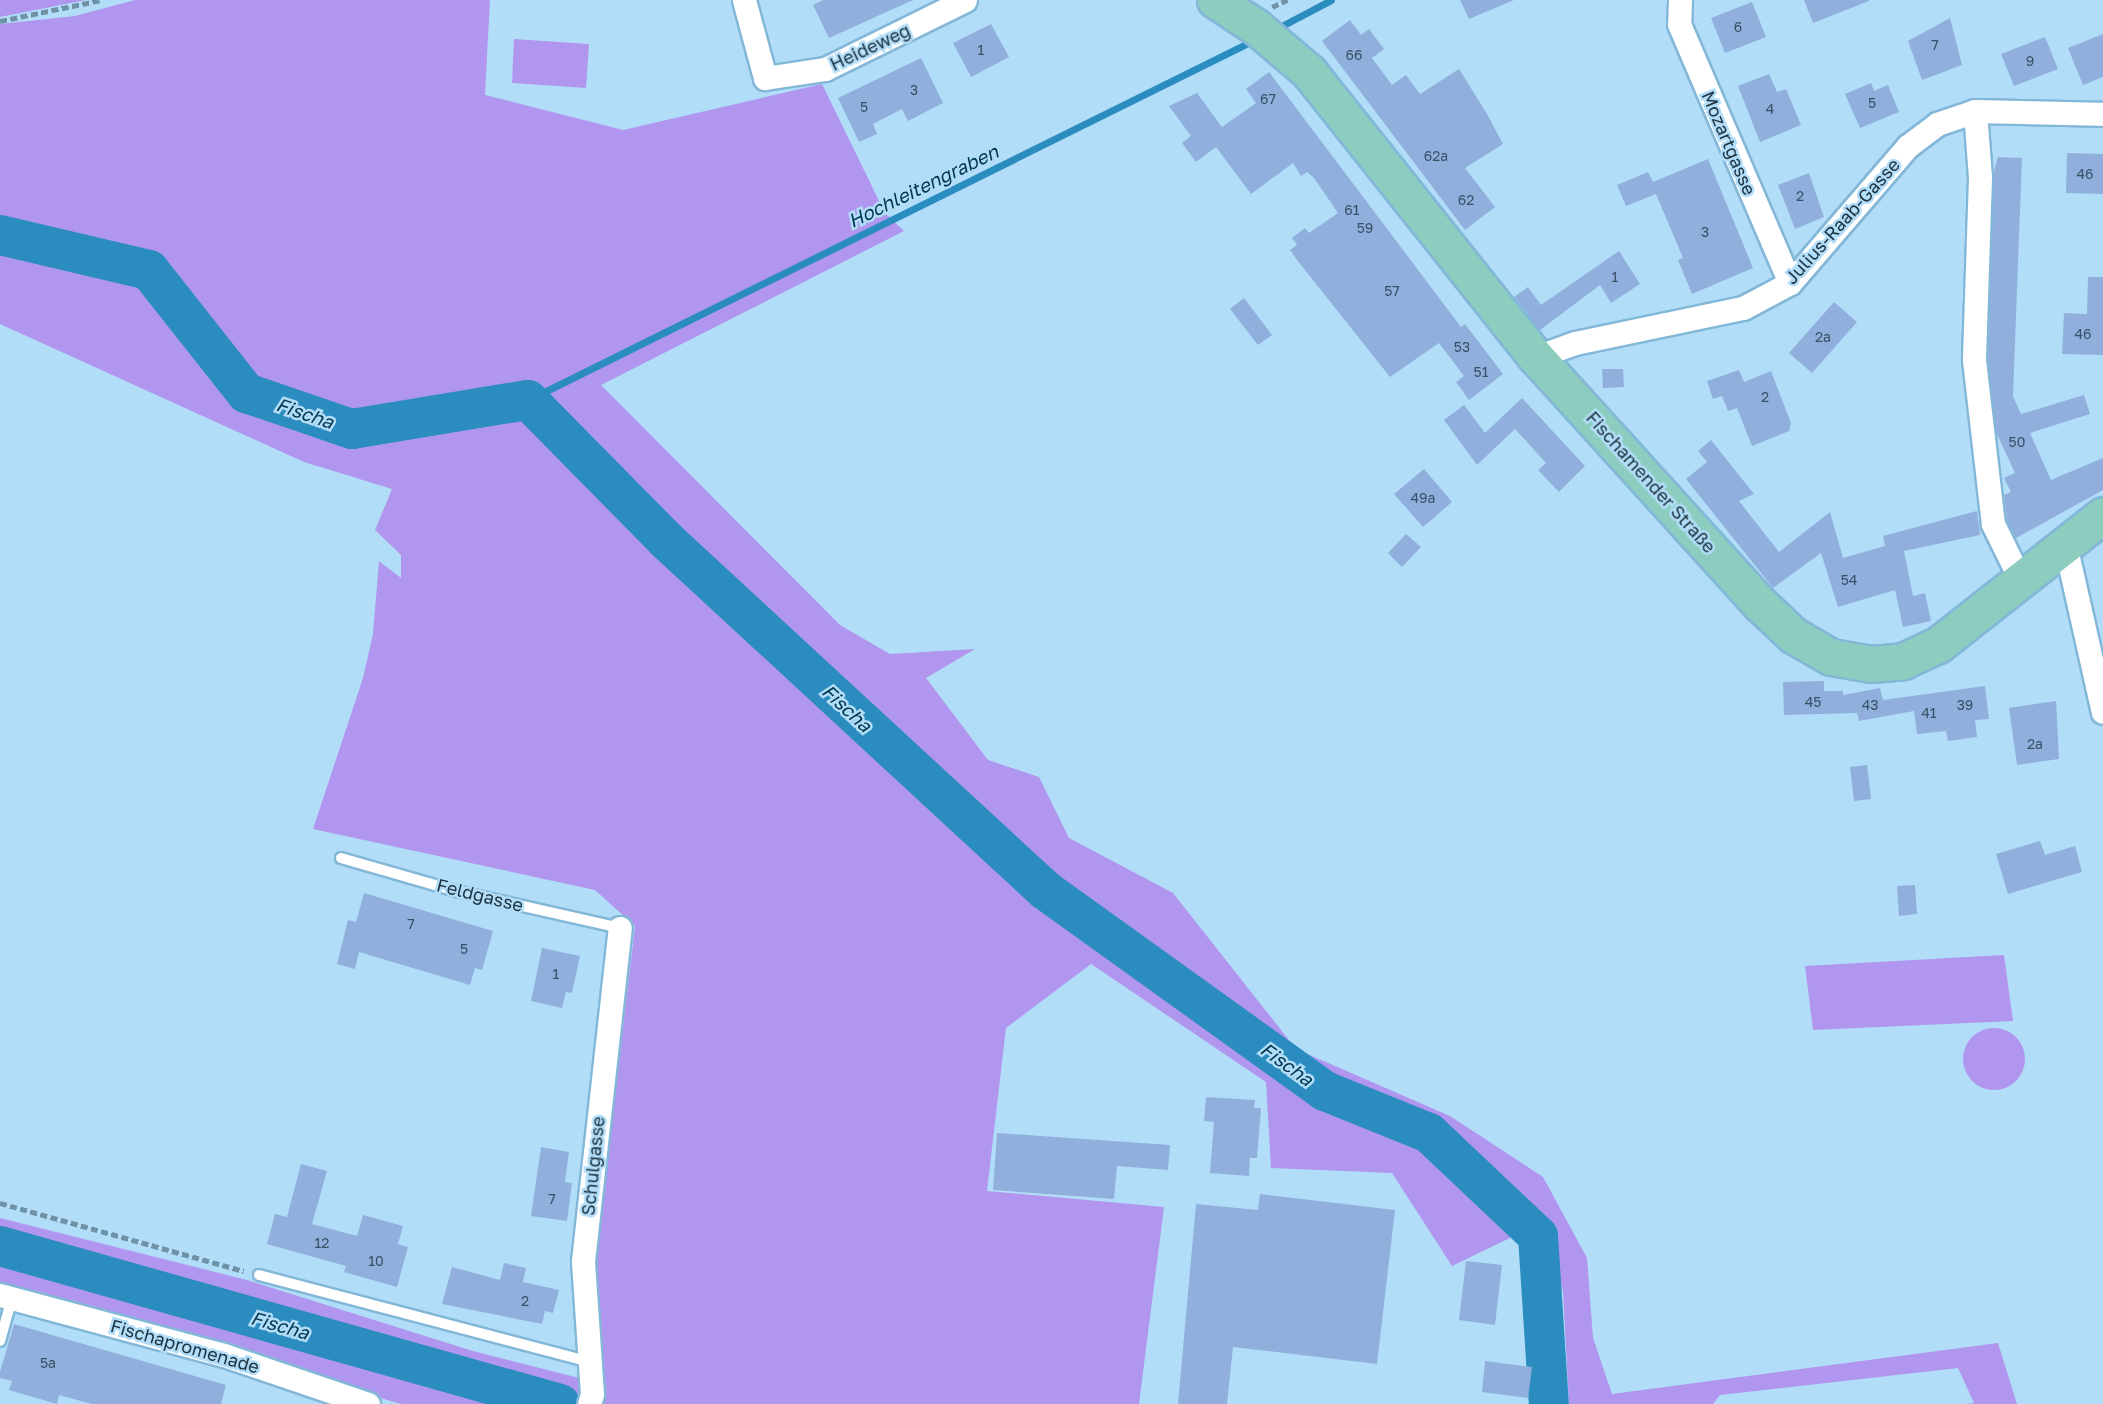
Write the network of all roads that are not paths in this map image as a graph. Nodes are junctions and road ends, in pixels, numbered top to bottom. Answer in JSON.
{"nodes":[{"id":1,"x":744,"y":0,"type":"edge"},
{"id":2,"x":965,"y":0,"type":"edge"},
{"id":3,"x":1215,"y":0,"type":"edge"},
{"id":4,"x":1680,"y":0,"type":"edge"},
{"id":5,"x":1975,"y":111,"type":"junction"},
{"id":6,"x":2103,"y":114,"type":"edge"},
{"id":7,"x":1790,"y":283,"type":"junction"},
{"id":8,"x":1536,"y":356,"type":"junction"},
{"id":9,"x":2103,"y":515,"type":"edge"},
{"id":10,"x":2065,"y":544,"type":"junction"},
{"id":11,"x":2021,"y":581,"type":"junction"},
{"id":12,"x":2103,"y":712,"type":"edge"},
{"id":13,"x":341,"y":858,"type":"dead end"},
{"id":14,"x":620,"y":928,"type":"joint"},
{"id":15,"x":259,"y":1275,"type":"road end"},
{"id":16,"x":6,"y":1297,"type":"edge"},
{"id":17,"x":0,"y":1340,"type":"edge"},
{"id":18,"x":587,"y":1361,"type":"junction"},
{"id":19,"x":590,"y":1399,"type":"edge"},
{"id":20,"x":368,"y":1404,"type":"edge"}],
"edges":[{"from":1,"to":2,"type":"street","name":"Heideweg"},
{"from":3,"to":8,"type":"main road","name":"Fischamender Straße"},
{"from":4,"to":7,"type":"street","name":"Mozartgasse"},
{"from":5,"to":6,"type":"street","name":"Julius-Raab-Gasse"},
{"from":5,"to":7,"type":"street","name":"Julius-Raab-Gasse"},
{"from":5,"to":11,"type":"street"},
{"from":7,"to":8,"type":"street","name":"Julius-Raab-Gasse"},
{"from":8,"to":11,"type":"main road","name":"Fischamender Straße"},
{"from":9,"to":10,"type":"main road","name":"Fischamender Straße"},
{"from":10,"to":11,"type":"main road","name":"Fischamender Straße"},
{"from":10,"to":12,"type":"street"},
{"from":13,"to":14,"type":"lane","name":"Feldgasse"},
{"from":14,"to":18,"type":"street","name":"Schulgasse"},
{"from":15,"to":18,"type":"lane"},
{"from":16,"to":17,"type":"lane"},
{"from":16,"to":20,"type":"street","name":"Fischapromenade"},
{"from":18,"to":19,"type":"street","name":"Schulgasse"}]}
